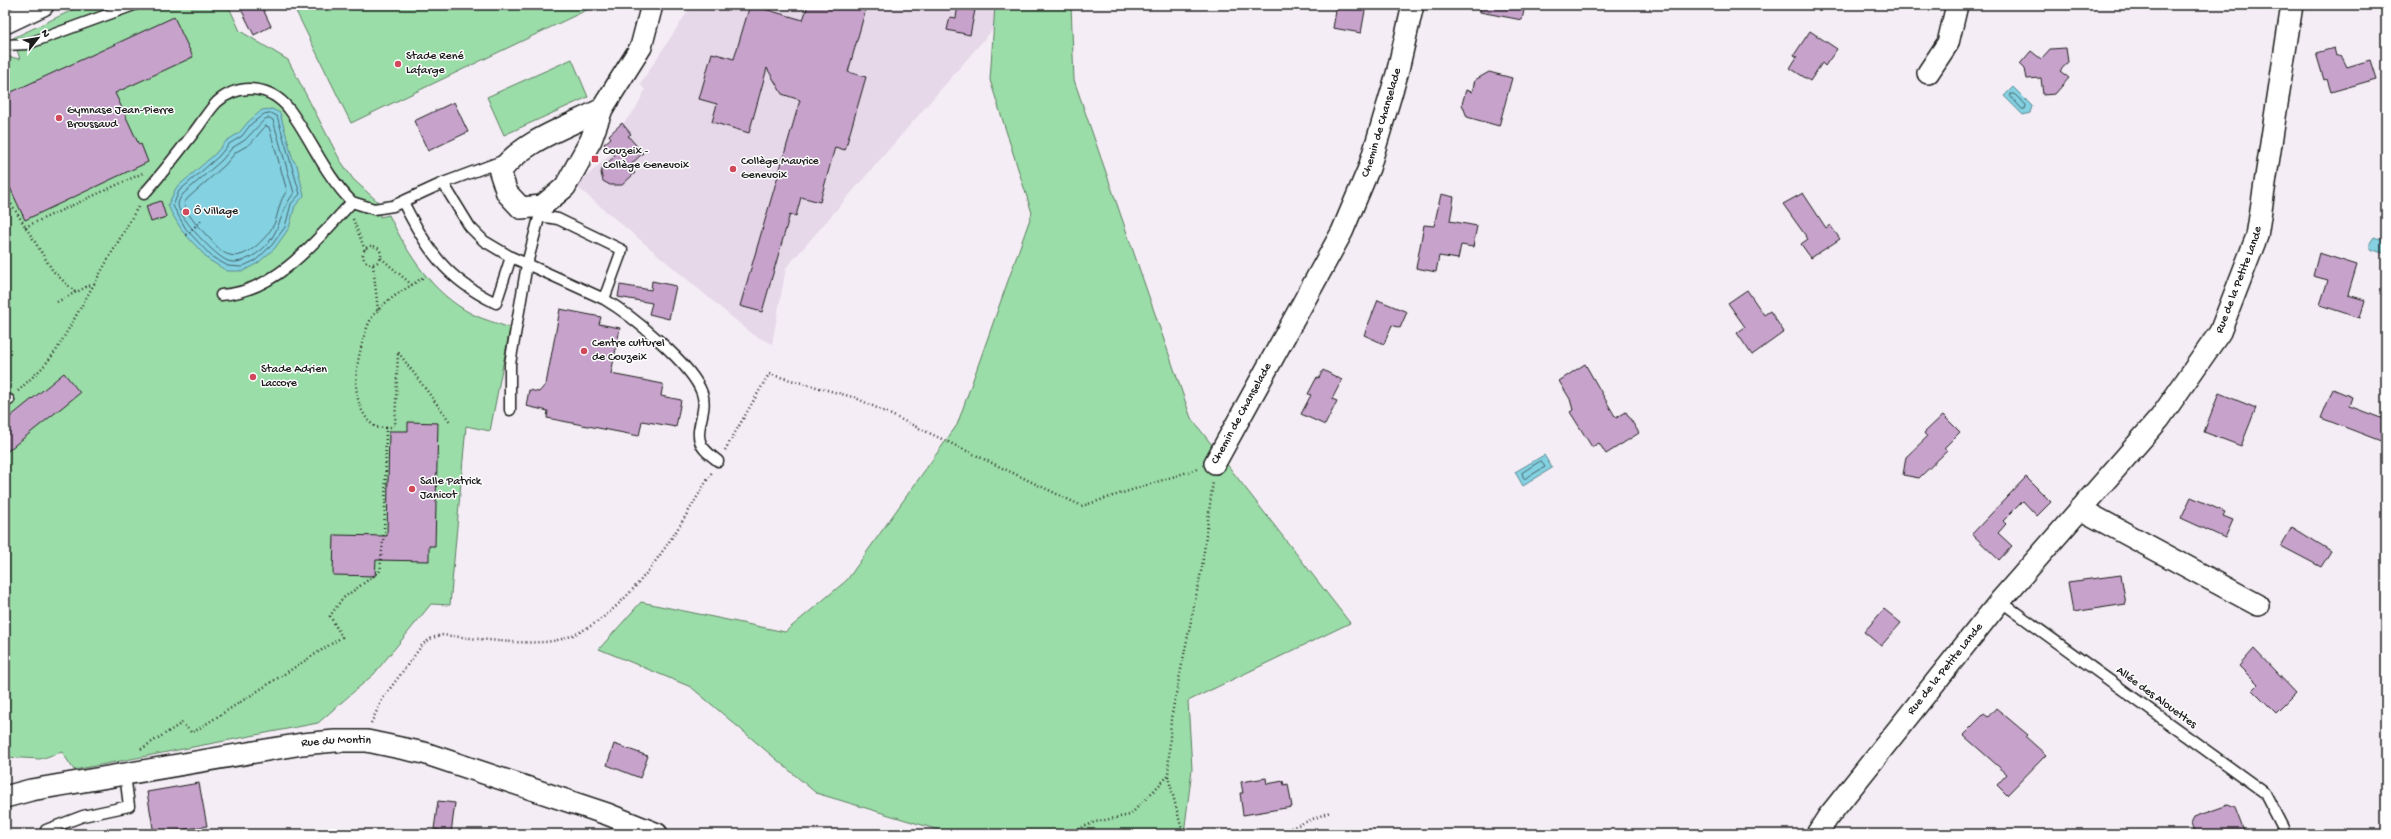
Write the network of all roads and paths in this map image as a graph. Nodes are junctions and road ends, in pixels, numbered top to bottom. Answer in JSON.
{"nodes":[{"id":1,"x":43,"y":5,"type":"edge"},
{"id":2,"x":134,"y":5,"type":"edge"},
{"id":3,"x":652,"y":5,"type":"edge"},
{"id":4,"x":1413,"y":5,"type":"edge"},
{"id":5,"x":1957,"y":5,"type":"edge"},
{"id":6,"x":2292,"y":5,"type":"edge"},
{"id":7,"x":5,"y":23,"type":"edge"},
{"id":8,"x":5,"y":45,"type":"edge"},
{"id":9,"x":1928,"y":73,"type":"dead end"},
{"id":10,"x":602,"y":109,"type":"junction"},
{"id":11,"x":510,"y":158,"type":"junction"},
{"id":12,"x":144,"y":172,"type":"dead end"},
{"id":13,"x":443,"y":182,"type":"junction"},
{"id":14,"x":5,"y":194,"type":"edge"},
{"id":15,"x":144,"y":194,"type":"joint"},
{"id":16,"x":403,"y":202,"type":"junction"},
{"id":17,"x":349,"y":205,"type":"junction"},
{"id":18,"x":541,"y":211,"type":"junction"},
{"id":19,"x":202,"y":220,"type":"dead end"},
{"id":20,"x":24,"y":227,"type":"junction"},
{"id":21,"x":186,"y":235,"type":"dead end"},
{"id":22,"x":365,"y":250,"type":"junction"},
{"id":23,"x":511,"y":257,"type":"junction"},
{"id":24,"x":381,"y":258,"type":"junction"},
{"id":25,"x":527,"y":264,"type":"junction"},
{"id":26,"x":373,"y":265,"type":"junction"},
{"id":27,"x":425,"y":276,"type":"dead end"},
{"id":28,"x":94,"y":283,"type":"junction"},
{"id":29,"x":412,"y":285,"type":"junction"},
{"id":30,"x":77,"y":294,"type":"junction"},
{"id":31,"x":221,"y":296,"type":"dead end"},
{"id":32,"x":604,"y":299,"type":"junction"},
{"id":33,"x":57,"y":302,"type":"dead end"},
{"id":34,"x":378,"y":310,"type":"junction"},
{"id":35,"x":10,"y":398,"type":"edge"},
{"id":36,"x":510,"y":410,"type":"dead end"},
{"id":37,"x":451,"y":423,"type":"dead end"},
{"id":38,"x":386,"y":428,"type":"junction"},
{"id":39,"x":718,"y":461,"type":"junction"},
{"id":40,"x":1215,"y":463,"type":"junction"},
{"id":41,"x":2080,"y":509,"type":"junction"},
{"id":42,"x":2000,"y":601,"type":"junction"},
{"id":43,"x":2258,"y":604,"type":"dead end"},
{"id":44,"x":367,"y":741,"type":"junction"},
{"id":45,"x":141,"y":749,"type":"dead end"},
{"id":46,"x":125,"y":774,"type":"junction"},
{"id":47,"x":1168,"y":776,"type":"junction"},
{"id":48,"x":5,"y":797,"type":"edge"},
{"id":49,"x":1330,"y":812,"type":"dead end"},
{"id":50,"x":2283,"y":828,"type":"dead end"},
{"id":51,"x":46,"y":830,"type":"dead end"},
{"id":52,"x":657,"y":834,"type":"edge"},
{"id":53,"x":1067,"y":834,"type":"edge"},
{"id":54,"x":1183,"y":834,"type":"edge"},
{"id":55,"x":1276,"y":834,"type":"edge"},
{"id":56,"x":1817,"y":834,"type":"edge"}],
"edges":[{"from":1,"to":7,"type":"street"},
{"from":2,"to":8,"type":"lane"},
{"from":3,"to":10,"type":"street"},
{"from":4,"to":40,"type":"street","name":"Chemin de Chanselade"},
{"from":5,"to":9,"type":"street"},
{"from":6,"to":41,"type":"street","name":"Rue de la Petite Lande"},
{"from":10,"to":11,"type":"street"},
{"from":10,"to":18,"type":"street"},
{"from":11,"to":13,"type":"lane"},
{"from":11,"to":18,"type":"street"},
{"from":12,"to":20,"type":"path"},
{"from":13,"to":16,"type":"lane"},
{"from":13,"to":23,"type":"lane"},
{"from":14,"to":20,"type":"path"},
{"from":15,"to":17,"type":"lane"},
{"from":15,"to":28,"type":"path"},
{"from":16,"to":17,"type":"lane"},
{"from":16,"to":23,"type":"lane"},
{"from":17,"to":22,"type":"path"},
{"from":17,"to":31,"type":"lane"},
{"from":18,"to":25,"type":"lane"},
{"from":18,"to":32,"type":"lane"},
{"from":19,"to":21,"type":"path"},
{"from":20,"to":30,"type":"path"},
{"from":22,"to":24,"type":"path"},
{"from":22,"to":26,"type":"path"},
{"from":23,"to":25,"type":"lane"},
{"from":24,"to":26,"type":"path"},
{"from":24,"to":29,"type":"path"},
{"from":25,"to":32,"type":"lane"},
{"from":25,"to":36,"type":"lane"},
{"from":26,"to":34,"type":"path"},
{"from":27,"to":29,"type":"path"},
{"from":28,"to":30,"type":"path"},
{"from":28,"to":35,"type":"path"},
{"from":29,"to":34,"type":"path"},
{"from":30,"to":33,"type":"path"},
{"from":32,"to":39,"type":"lane"},
{"from":34,"to":38,"type":"path"},
{"from":37,"to":38,"type":"path"},
{"from":38,"to":45,"type":"path"},
{"from":39,"to":40,"type":"path"},
{"from":39,"to":44,"type":"path"},
{"from":40,"to":47,"type":"path","name":"Chemin de Chanselade"},
{"from":41,"to":42,"type":"street","name":"Rue de la Petite Lande"},
{"from":41,"to":43,"type":"street"},
{"from":42,"to":50,"type":"lane","name":"Allée des Alouettes"},
{"from":42,"to":56,"type":"street","name":"Rue de la Petite Lande"},
{"from":44,"to":46,"type":"street","name":"Rue du Montin"},
{"from":44,"to":52,"type":"street","name":"Rue du Montin"},
{"from":46,"to":48,"type":"street","name":"Rue du Montin"},
{"from":46,"to":51,"type":"lane"},
{"from":47,"to":53,"type":"path"},
{"from":47,"to":54,"type":"path","name":"Chemin de Chanselade"},
{"from":49,"to":55,"type":"path"}]}
